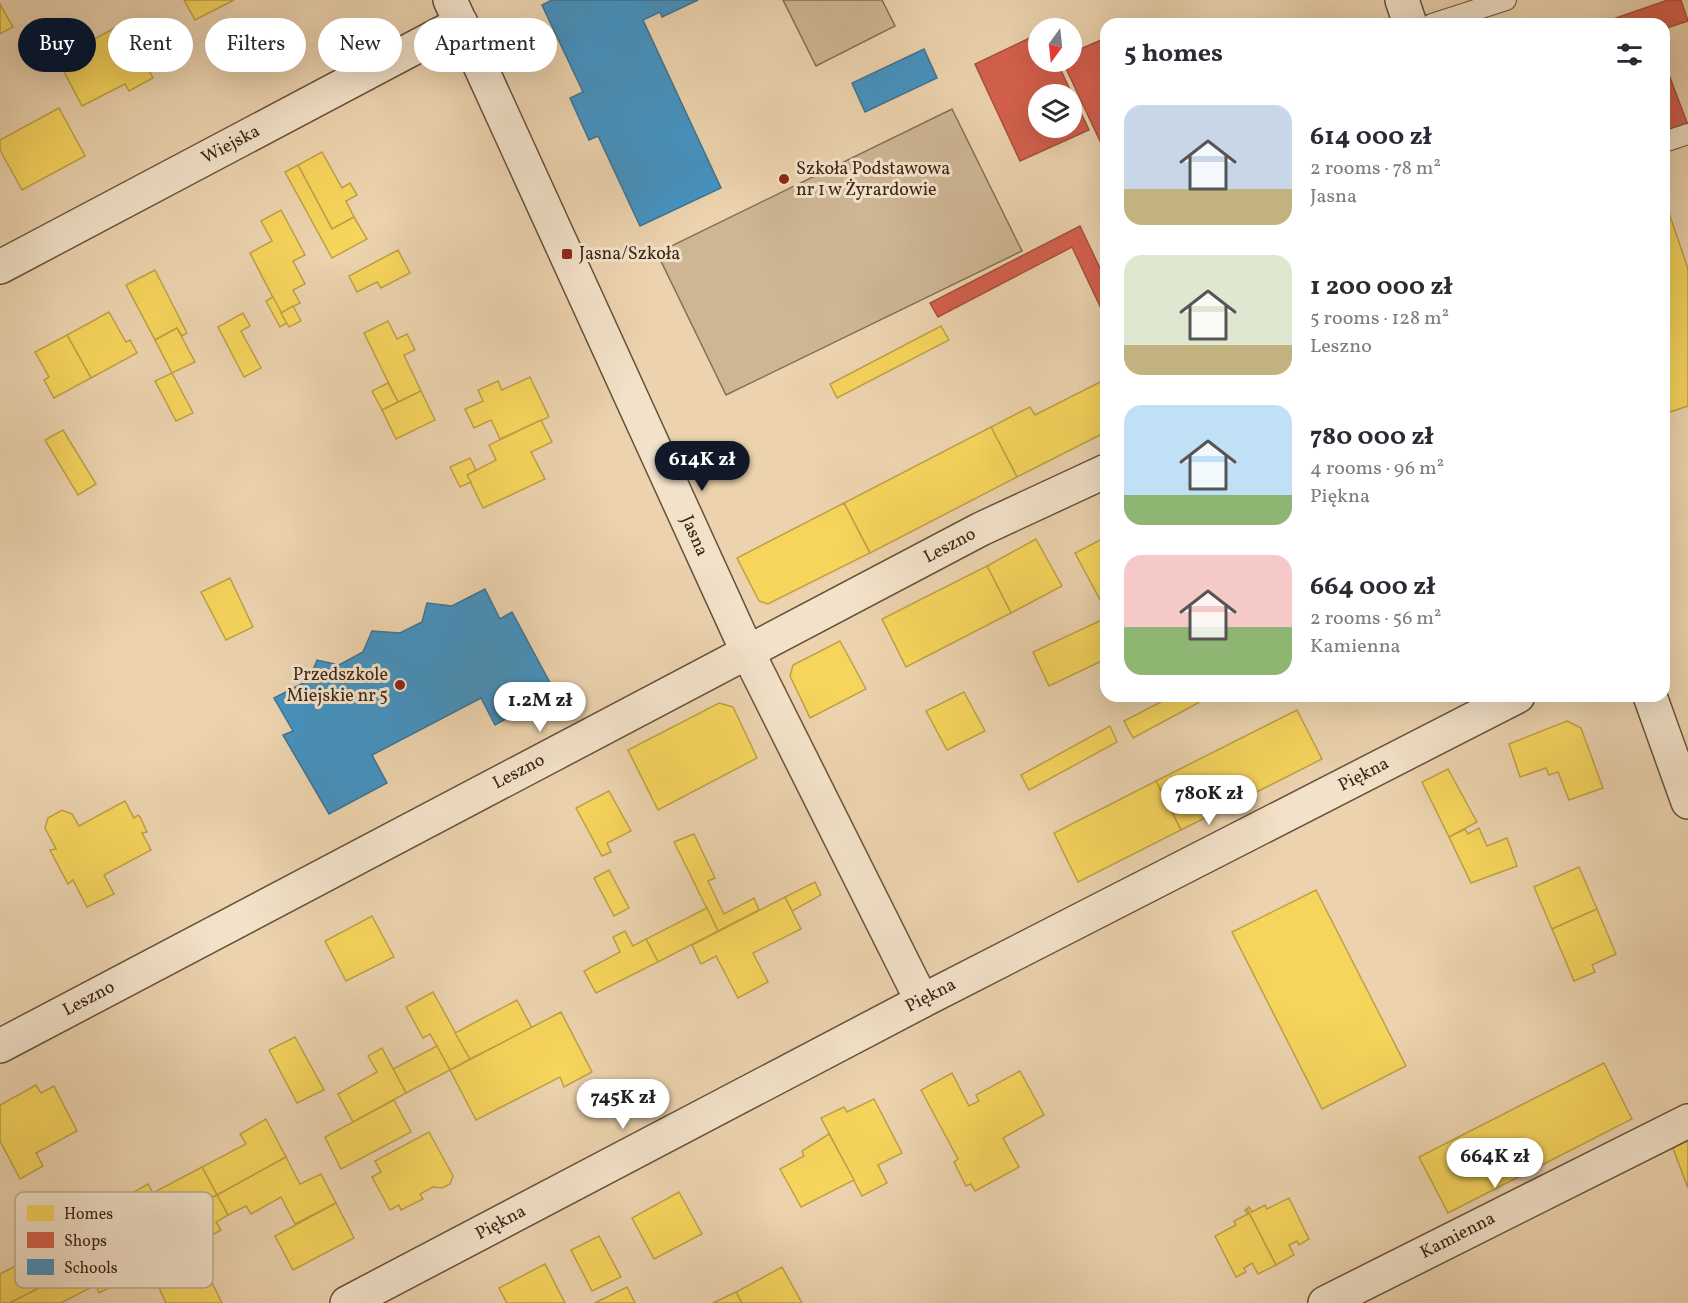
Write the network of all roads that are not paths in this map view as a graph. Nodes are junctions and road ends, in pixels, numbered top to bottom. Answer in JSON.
{"nodes":[{"id":1,"x":1402,"y":0,"type":"edge"},
{"id":2,"x":1506,"y":0,"type":"edge"},
{"id":3,"x":456,"y":12,"type":"edge"},
{"id":4,"x":1408,"y":18,"type":"edge"},
{"id":5,"x":1450,"y":18,"type":"edge"},
{"id":6,"x":1688,"y":134,"type":"edge"},
{"id":7,"x":1670,"y":140,"type":"edge"},
{"id":8,"x":0,"y":267,"type":"edge"},
{"id":9,"x":1100,"y":474,"type":"edge"},
{"id":10,"x":748,"y":653,"type":"junction"},
{"id":11,"x":1506,"y":702,"type":"edge"},
{"id":12,"x":1652,"y":702,"type":"edge"},
{"id":13,"x":1688,"y":802,"type":"edge"},
{"id":14,"x":922,"y":1001,"type":"junction"},
{"id":15,"x":0,"y":1046,"type":"edge"},
{"id":16,"x":1688,"y":1121,"type":"edge"},
{"id":17,"x":347,"y":1303,"type":"edge"},
{"id":18,"x":1325,"y":1303,"type":"edge"}],
"edges":[{"from":1,"to":4,"type":"street"},
{"from":2,"to":5,"type":"lane"},
{"from":3,"to":8,"type":"street","name":"Wiejska"},
{"from":3,"to":10,"type":"street","name":"Jasna"},
{"from":6,"to":7,"type":"lane"},
{"from":9,"to":10,"type":"street","name":"Leszno"},
{"from":10,"to":14,"type":"street","name":"Jasna"},
{"from":10,"to":15,"type":"street","name":"Leszno"},
{"from":11,"to":14,"type":"street","name":"Piękna"},
{"from":12,"to":13,"type":"street"},
{"from":14,"to":17,"type":"street","name":"Piękna"},
{"from":16,"to":18,"type":"street","name":"Kamienna"}]}
